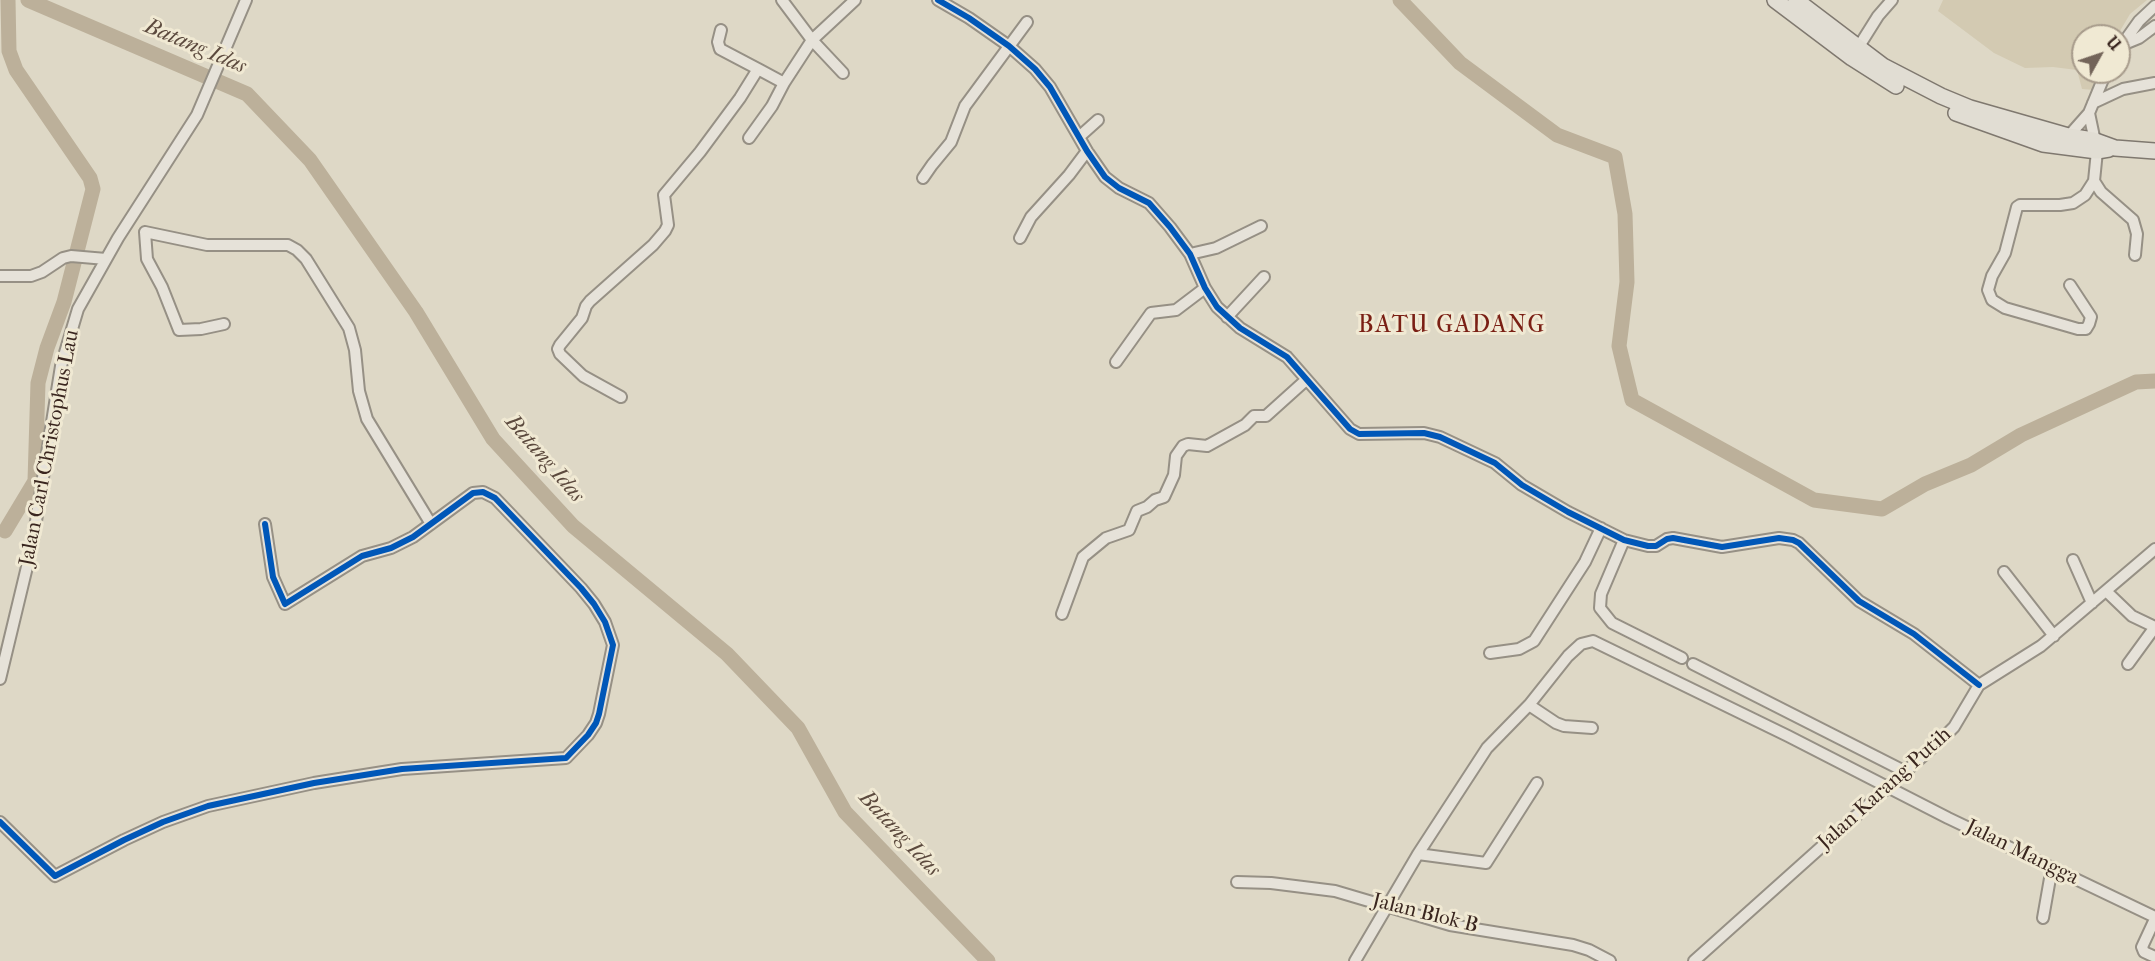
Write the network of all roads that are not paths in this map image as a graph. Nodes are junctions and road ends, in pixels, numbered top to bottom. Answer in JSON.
{"nodes":[{"id":1,"x":246,"y":0,"type":"edge"},
{"id":2,"x":782,"y":0,"type":"edge"},
{"id":3,"x":855,"y":0,"type":"edge"},
{"id":4,"x":938,"y":0,"type":"edge"},
{"id":5,"x":1775,"y":0,"type":"edge"},
{"id":6,"x":1796,"y":0,"type":"edge"},
{"id":7,"x":1892,"y":0,"type":"edge"},
{"id":8,"x":2155,"y":6,"type":"edge"},
{"id":9,"x":1027,"y":22,"type":"dead end"},
{"id":10,"x":2155,"y":26,"type":"edge"},
{"id":11,"x":721,"y":30,"type":"dead end"},
{"id":12,"x":2131,"y":32,"type":"edge"},
{"id":13,"x":812,"y":40,"type":"junction"},
{"id":14,"x":2131,"y":42,"type":"edge"},
{"id":15,"x":1009,"y":46,"type":"junction"},
{"id":16,"x":1855,"y":53,"type":"junction"},
{"id":17,"x":758,"y":69,"type":"junction"},
{"id":18,"x":843,"y":73,"type":"dead end"},
{"id":19,"x":784,"y":83,"type":"junction"},
{"id":20,"x":2155,"y":83,"type":"edge"},
{"id":21,"x":2101,"y":84,"type":"edge"},
{"id":22,"x":2091,"y":108,"type":"junction"},
{"id":23,"x":1098,"y":120,"type":"dead end"},
{"id":24,"x":1079,"y":137,"type":"junction"},
{"id":25,"x":749,"y":138,"type":"dead end"},
{"id":26,"x":2064,"y":142,"type":"junction"},
{"id":27,"x":2095,"y":145,"type":"junction"},
{"id":28,"x":1087,"y":151,"type":"junction"},
{"id":29,"x":2155,"y":151,"type":"edge"},
{"id":30,"x":923,"y":178,"type":"dead end"},
{"id":31,"x":2094,"y":182,"type":"junction"},
{"id":32,"x":1261,"y":226,"type":"dead end"},
{"id":33,"x":1020,"y":238,"type":"dead end"},
{"id":34,"x":1190,"y":254,"type":"junction"},
{"id":35,"x":2135,"y":255,"type":"dead end"},
{"id":36,"x":106,"y":259,"type":"junction"},
{"id":37,"x":0,"y":276,"type":"edge"},
{"id":38,"x":1264,"y":277,"type":"dead end"},
{"id":39,"x":2070,"y":285,"type":"dead end"},
{"id":40,"x":1204,"y":288,"type":"junction"},
{"id":41,"x":1227,"y":317,"type":"junction"},
{"id":42,"x":224,"y":324,"type":"dead end"},
{"id":43,"x":1116,"y":362,"type":"dead end"},
{"id":44,"x":1306,"y":380,"type":"junction"},
{"id":45,"x":621,"y":397,"type":"dead end"},
{"id":46,"x":265,"y":524,"type":"dead end"},
{"id":47,"x":431,"y":524,"type":"junction"},
{"id":48,"x":1601,"y":528,"type":"junction"},
{"id":49,"x":1624,"y":540,"type":"junction"},
{"id":50,"x":2155,"y":549,"type":"edge"},
{"id":51,"x":2073,"y":560,"type":"dead end"},
{"id":52,"x":2004,"y":572,"type":"dead end"},
{"id":53,"x":2106,"y":591,"type":"junction"},
{"id":54,"x":2092,"y":603,"type":"junction"},
{"id":55,"x":1062,"y":614,"type":"dead end"},
{"id":56,"x":2155,"y":627,"type":"edge"},
{"id":57,"x":2054,"y":636,"type":"junction"},
{"id":58,"x":1490,"y":653,"type":"dead end"},
{"id":59,"x":1682,"y":658,"type":"dead end"},
{"id":60,"x":1693,"y":664,"type":"dead end"},
{"id":61,"x":2128,"y":664,"type":"dead end"},
{"id":62,"x":0,"y":679,"type":"edge"},
{"id":63,"x":1979,"y":685,"type":"junction"},
{"id":64,"x":1529,"y":705,"type":"junction"},
{"id":65,"x":1592,"y":728,"type":"dead end"},
{"id":66,"x":1906,"y":772,"type":"junction"},
{"id":67,"x":1537,"y":783,"type":"dead end"},
{"id":68,"x":1890,"y":788,"type":"junction"},
{"id":69,"x":0,"y":822,"type":"edge"},
{"id":70,"x":1418,"y":854,"type":"junction"},
{"id":71,"x":2052,"y":867,"type":"junction"},
{"id":72,"x":1237,"y":882,"type":"dead end"},
{"id":73,"x":1389,"y":906,"type":"junction"},
{"id":74,"x":2043,"y":918,"type":"dead end"},
{"id":75,"x":2155,"y":918,"type":"edge"},
{"id":76,"x":2155,"y":957,"type":"edge"},
{"id":77,"x":1356,"y":961,"type":"edge"},
{"id":78,"x":1610,"y":961,"type":"edge"},
{"id":79,"x":1694,"y":961,"type":"edge"}],
"edges":[{"from":1,"to":36,"type":"street","name":"Jalan Carl Christophus Lau"},
{"from":2,"to":13,"type":"street"},
{"from":3,"to":13,"type":"street"},
{"from":4,"to":15,"type":"street"},
{"from":5,"to":16,"type":"highway"},
{"from":6,"to":16,"type":"highway"},
{"from":7,"to":16,"type":"street"},
{"from":8,"to":12,"type":"street"},
{"from":9,"to":15,"type":"street"},
{"from":10,"to":14,"type":"street"},
{"from":11,"to":17,"type":"street"},
{"from":13,"to":18,"type":"street"},
{"from":13,"to":19,"type":"street"},
{"from":15,"to":24,"type":"street"},
{"from":15,"to":30,"type":"street"},
{"from":16,"to":26,"type":"highway"},
{"from":17,"to":19,"type":"street"},
{"from":17,"to":45,"type":"street"},
{"from":19,"to":25,"type":"street"},
{"from":20,"to":22,"type":"street"},
{"from":21,"to":22,"type":"street"},
{"from":22,"to":26,"type":"street"},
{"from":22,"to":27,"type":"street"},
{"from":23,"to":24,"type":"street"},
{"from":24,"to":28,"type":"street"},
{"from":26,"to":27,"type":"highway"},
{"from":27,"to":29,"type":"highway"},
{"from":27,"to":31,"type":"street"},
{"from":28,"to":33,"type":"street"},
{"from":28,"to":34,"type":"street"},
{"from":31,"to":35,"type":"street"},
{"from":31,"to":39,"type":"street"},
{"from":32,"to":34,"type":"street"},
{"from":34,"to":40,"type":"street"},
{"from":36,"to":37,"type":"street"},
{"from":36,"to":62,"type":"street","name":"Jalan Carl Christophus Lau"},
{"from":38,"to":41,"type":"street"},
{"from":40,"to":41,"type":"street"},
{"from":40,"to":43,"type":"street"},
{"from":41,"to":44,"type":"street"},
{"from":42,"to":47,"type":"street"},
{"from":44,"to":48,"type":"street"},
{"from":44,"to":55,"type":"street"},
{"from":46,"to":47,"type":"street"},
{"from":47,"to":69,"type":"street"},
{"from":48,"to":49,"type":"street"},
{"from":48,"to":58,"type":"street"},
{"from":49,"to":59,"type":"street"},
{"from":49,"to":63,"type":"street"},
{"from":50,"to":53,"type":"street","name":"Jalan Karang Putih"},
{"from":51,"to":54,"type":"street"},
{"from":52,"to":57,"type":"street"},
{"from":53,"to":54,"type":"street","name":"Jalan Karang Putih"},
{"from":53,"to":56,"type":"street"},
{"from":54,"to":57,"type":"street","name":"Jalan Karang Putih"},
{"from":56,"to":61,"type":"street"},
{"from":57,"to":63,"type":"street","name":"Jalan Karang Putih"},
{"from":60,"to":66,"type":"street"},
{"from":63,"to":66,"type":"street","name":"Jalan Karang Putih"},
{"from":64,"to":65,"type":"street"},
{"from":64,"to":68,"type":"street","name":"Jalan Mangga"},
{"from":64,"to":70,"type":"street"},
{"from":66,"to":68,"type":"street","name":"Jalan Karang Putih"},
{"from":67,"to":70,"type":"street"},
{"from":68,"to":71,"type":"street","name":"Jalan Mangga"},
{"from":68,"to":79,"type":"street","name":"Jalan Karang Putih"},
{"from":70,"to":73,"type":"street"},
{"from":71,"to":74,"type":"street"},
{"from":71,"to":75,"type":"street","name":"Jalan Mangga"},
{"from":72,"to":73,"type":"street","name":"Jalan Blok B"},
{"from":73,"to":77,"type":"street"},
{"from":73,"to":78,"type":"street","name":"Jalan Blok B"},
{"from":75,"to":76,"type":"street"}]}
